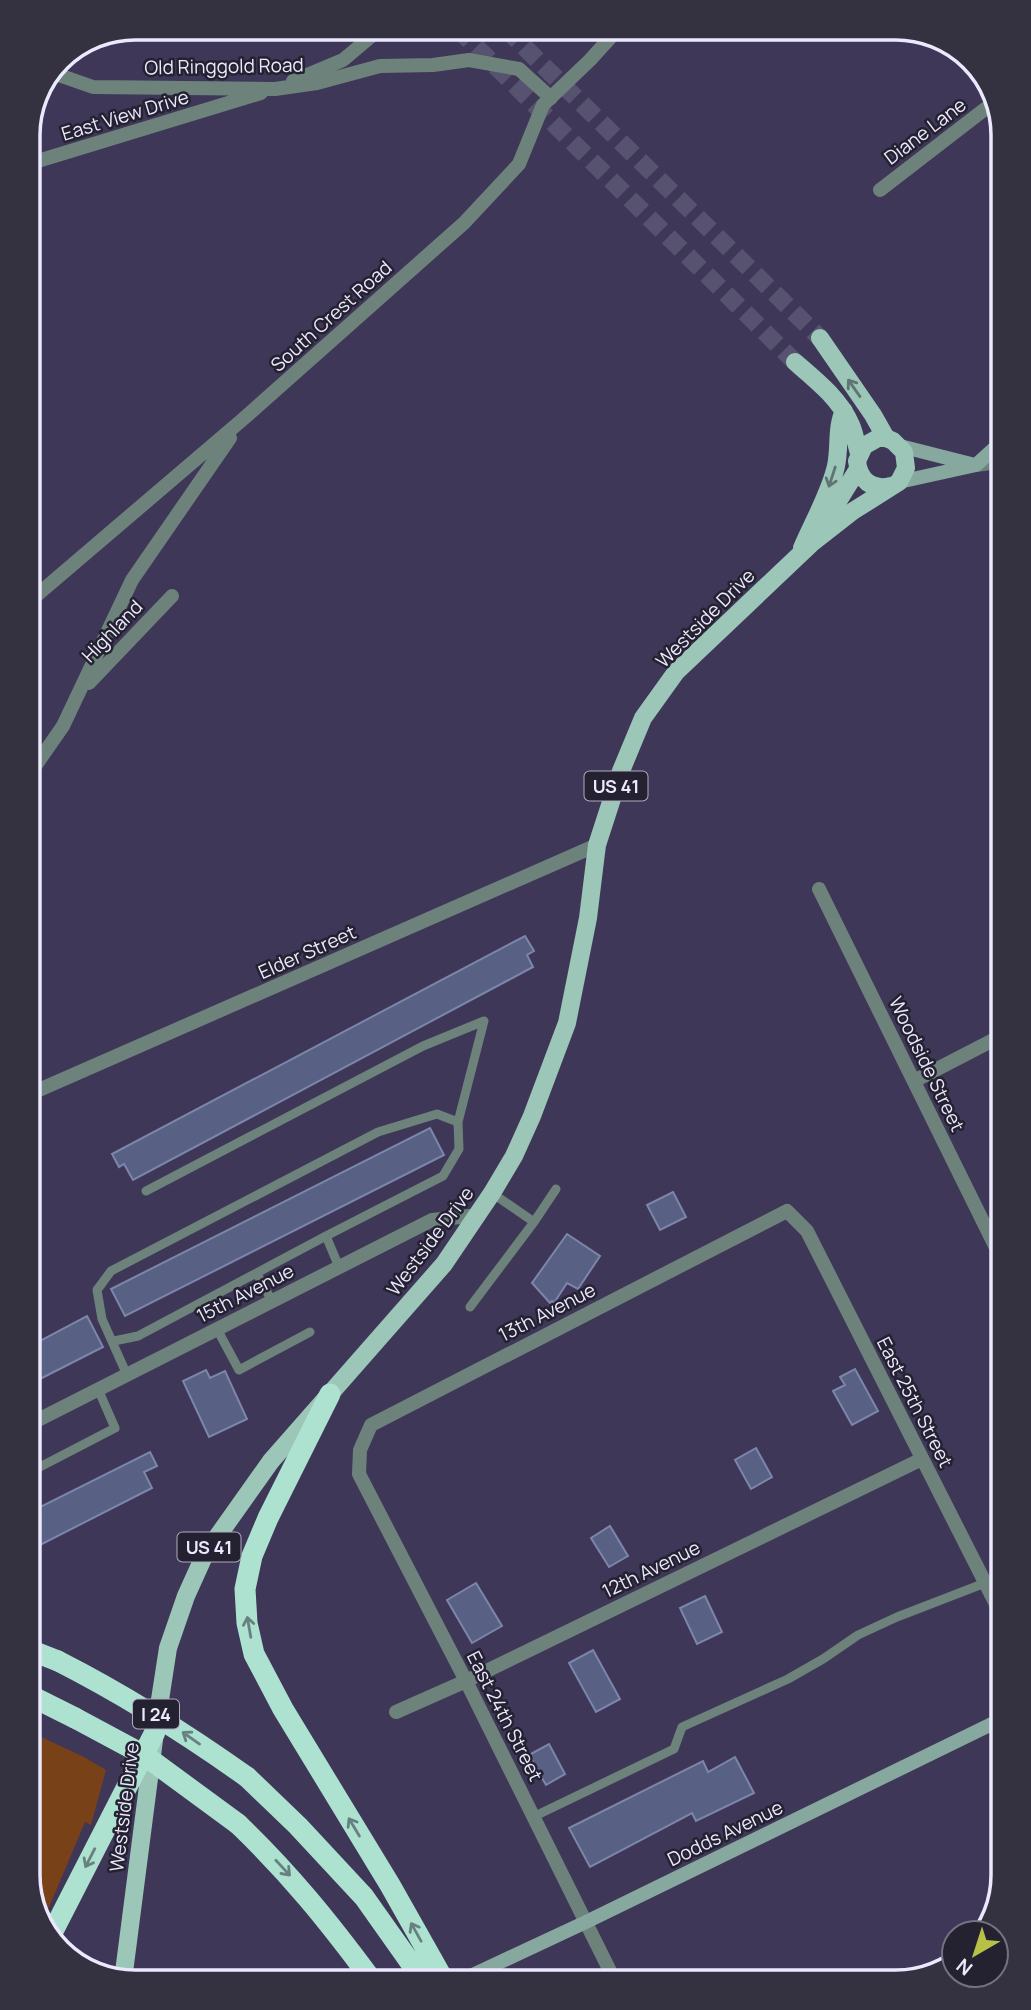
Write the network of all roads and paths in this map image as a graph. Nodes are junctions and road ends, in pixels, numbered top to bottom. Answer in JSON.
{"nodes":[{"id":1,"x":367,"y":40,"type":"edge"},
{"id":2,"x":607,"y":40,"type":"edge"},
{"id":3,"x":61,"y":76,"type":"edge"},
{"id":4,"x":275,"y":89,"type":"junction"},
{"id":5,"x":551,"y":98,"type":"junction"},
{"id":6,"x":987,"y":109,"type":"edge"},
{"id":7,"x":40,"y":160,"type":"edge"},
{"id":8,"x":880,"y":190,"type":"dead end"},
{"id":9,"x":820,"y":338,"type":"tunnel mouth"},
{"id":10,"x":795,"y":362,"type":"tunnel mouth"},
{"id":11,"x":844,"y":411,"type":"junction"},
{"id":12,"x":242,"y":420,"type":"junction"},
{"id":13,"x":893,"y":442,"type":"junction"},
{"id":14,"x":991,"y":451,"type":"edge"},
{"id":15,"x":858,"y":461,"type":"junction"},
{"id":16,"x":991,"y":464,"type":"edge"},
{"id":17,"x":976,"y":465,"type":"junction"},
{"id":18,"x":895,"y":484,"type":"junction"},
{"id":19,"x":806,"y":549,"type":"junction"},
{"id":20,"x":40,"y":592,"type":"edge"},
{"id":21,"x":172,"y":596,"type":"dead end"},
{"id":22,"x":80,"y":692,"type":"junction"},
{"id":23,"x":40,"y":759,"type":"edge"},
{"id":24,"x":597,"y":845,"type":"junction"},
{"id":25,"x":818,"y":889,"type":"dead end"},
{"id":26,"x":991,"y":1041,"type":"edge"},
{"id":27,"x":914,"y":1081,"type":"junction"},
{"id":28,"x":40,"y":1089,"type":"edge"},
{"id":29,"x":458,"y":1122,"type":"junction"},
{"id":30,"x":556,"y":1189,"type":"dead end"},
{"id":31,"x":146,"y":1191,"type":"dead end"},
{"id":32,"x":492,"y":1193,"type":"junction"},
{"id":33,"x":787,"y":1211,"type":"joint"},
{"id":34,"x":479,"y":1215,"type":"junction"},
{"id":35,"x":534,"y":1222,"type":"junction"},
{"id":36,"x":326,"y":1236,"type":"junction"},
{"id":37,"x":991,"y":1237,"type":"edge"},
{"id":38,"x":339,"y":1267,"type":"junction"},
{"id":39,"x":257,"y":1274,"type":"junction"},
{"id":40,"x":272,"y":1301,"type":"junction"},
{"id":41,"x":470,"y":1307,"type":"dead end"},
{"id":42,"x":217,"y":1329,"type":"junction"},
{"id":43,"x":310,"y":1332,"type":"dead end"},
{"id":44,"x":114,"y":1341,"type":"junction"},
{"id":45,"x":127,"y":1375,"type":"junction"},
{"id":46,"x":98,"y":1389,"type":"junction"},
{"id":47,"x":330,"y":1394,"type":"junction"},
{"id":48,"x":40,"y":1419,"type":"edge"},
{"id":49,"x":922,"y":1459,"type":"junction"},
{"id":50,"x":40,"y":1468,"type":"edge"},
{"id":51,"x":359,"y":1474,"type":"joint"},
{"id":52,"x":985,"y":1583,"type":"junction"},
{"id":53,"x":991,"y":1595,"type":"edge"},
{"id":54,"x":40,"y":1655,"type":"edge"},
{"id":55,"x":466,"y":1681,"type":"junction"},
{"id":56,"x":41,"y":1703,"type":"edge"},
{"id":57,"x":396,"y":1712,"type":"dead end"},
{"id":58,"x":991,"y":1724,"type":"edge"},
{"id":59,"x":155,"y":1732,"type":"junction"},
{"id":60,"x":533,"y":1817,"type":"junction"},
{"id":61,"x":586,"y":1922,"type":"junction"},
{"id":62,"x":56,"y":1926,"type":"edge"},
{"id":63,"x":124,"y":1969,"type":"edge"},
{"id":64,"x":364,"y":1970,"type":"edge"},
{"id":65,"x":416,"y":1970,"type":"edge"},
{"id":66,"x":438,"y":1970,"type":"edge"},
{"id":67,"x":483,"y":1970,"type":"edge"},
{"id":68,"x":610,"y":1970,"type":"edge"}],
"edges":[{"from":1,"to":4,"type":"street","name":"East View Drive"},
{"from":2,"to":5,"type":"street","name":"South Crest Road"},
{"from":3,"to":4,"type":"street","name":"Old Ringgold Road"},
{"from":4,"to":5,"type":"street","name":"Old Ringgold Road"},
{"from":4,"to":7,"type":"street","name":"East View Drive"},
{"from":5,"to":12,"type":"street","name":"South Crest Road"},
{"from":6,"to":8,"type":"street","name":"Diane Lane"},
{"from":13,"to":9,"type":"main road","one_way":true},
{"from":10,"to":11,"type":"main road"},
{"from":11,"to":15,"type":"main road"},
{"from":11,"to":19,"type":"main road","one_way":true},
{"from":12,"to":20,"type":"street","name":"South Crest Road"},
{"from":12,"to":22,"type":"street"},
{"from":13,"to":15,"type":"main road"},
{"from":13,"to":17,"type":"street"},
{"from":13,"to":18,"type":"main road"},
{"from":14,"to":17,"type":"street"},
{"from":15,"to":18,"type":"main road"},
{"from":15,"to":19,"type":"main road","name":"Westside Drive","number":"US 41"},
{"from":16,"to":17,"type":"street"},
{"from":17,"to":18,"type":"street"},
{"from":18,"to":19,"type":"main road","name":"Westside Drive","number":"US 41"},
{"from":19,"to":24,"type":"main road","name":"Westside Drive","number":"US 41"},
{"from":21,"to":22,"type":"street","name":"Highland"},
{"from":22,"to":23,"type":"street"},
{"from":24,"to":28,"type":"street","name":"Elder Street"},
{"from":24,"to":32,"type":"main road","name":"Westside Drive","number":"US 41"},
{"from":25,"to":27,"type":"street","name":"Woodside Street"},
{"from":26,"to":27,"type":"street"},
{"from":27,"to":37,"type":"street","name":"Woodside Street"},
{"from":29,"to":31,"type":"lane"},
{"from":29,"to":36,"type":"lane"},
{"from":29,"to":44,"type":"lane"},
{"from":30,"to":35,"type":"lane"},
{"from":32,"to":34,"type":"main road","name":"Westside Drive","number":"US 41"},
{"from":32,"to":35,"type":"lane"},
{"from":33,"to":49,"type":"street","name":"East 25th Street"},
{"from":33,"to":51,"type":"street","name":"13th Avenue"},
{"from":34,"to":38,"type":"street","name":"15th Avenue"},
{"from":34,"to":47,"type":"main road","name":"Westside Drive","number":"US 41"},
{"from":35,"to":41,"type":"lane"},
{"from":36,"to":38,"type":"lane"},
{"from":36,"to":39,"type":"lane"},
{"from":38,"to":40,"type":"street","name":"15th Avenue"},
{"from":39,"to":40,"type":"lane"},
{"from":39,"to":44,"type":"lane"},
{"from":40,"to":42,"type":"street","name":"15th Avenue"},
{"from":42,"to":43,"type":"lane"},
{"from":42,"to":45,"type":"street","name":"15th Avenue"},
{"from":44,"to":45,"type":"lane"},
{"from":45,"to":46,"type":"street","name":"15th Avenue"},
{"from":46,"to":48,"type":"street","name":"15th Avenue"},
{"from":46,"to":50,"type":"lane"},
{"from":47,"to":59,"type":"main road","name":"Westside Drive","number":"US 41"},
{"from":66,"to":47,"type":"highway","one_way":true},
{"from":49,"to":52,"type":"street","name":"East 25th Street"},
{"from":49,"to":55,"type":"street","name":"12th Avenue"},
{"from":51,"to":55,"type":"street","name":"East 24th Street"},
{"from":52,"to":53,"type":"street","name":"East 25th Street"},
{"from":52,"to":60,"type":"lane"},
{"from":65,"to":54,"type":"highway","number":"I 24","one_way":true,"bridge":true},
{"from":55,"to":57,"type":"street","name":"12th Avenue"},
{"from":55,"to":60,"type":"street","name":"East 24th Street"},
{"from":56,"to":64,"type":"highway","number":"I 24","one_way":true,"bridge":true},
{"from":58,"to":61,"type":"street","name":"Dodds Avenue"},
{"from":59,"to":62,"type":"highway","one_way":true},
{"from":59,"to":63,"type":"main road","name":"Westside Drive","number":"US 41"},
{"from":60,"to":61,"type":"street","name":"East 24th Street"},
{"from":61,"to":67,"type":"street","name":"Dodds Avenue"},
{"from":61,"to":68,"type":"street","name":"East 24th Street"}]}
